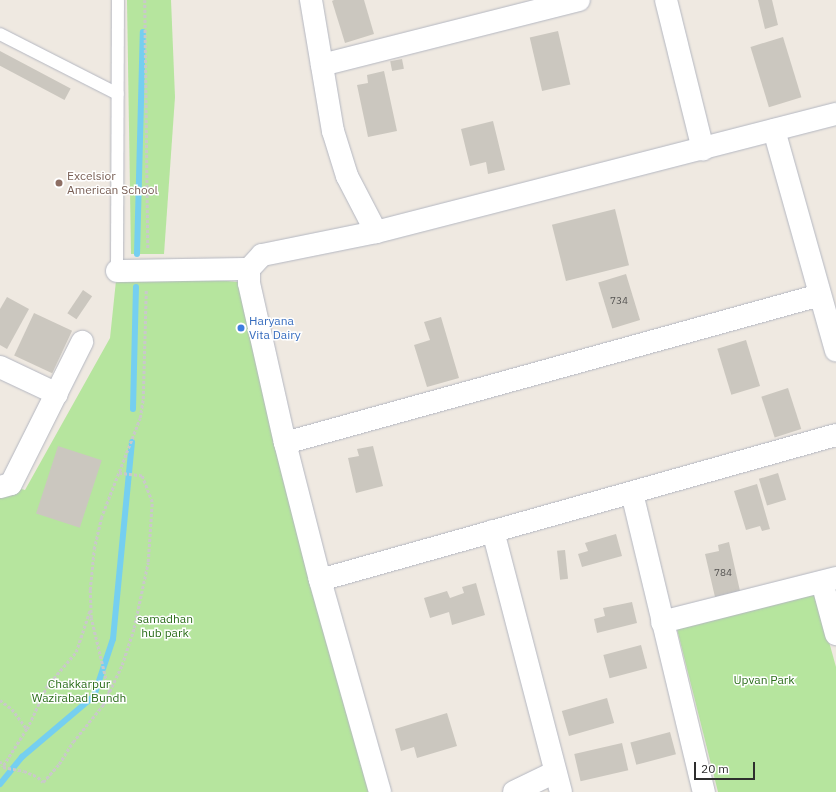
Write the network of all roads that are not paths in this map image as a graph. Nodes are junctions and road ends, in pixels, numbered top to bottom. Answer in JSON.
{"nodes":[{"id":1,"x":118,"y":0,"type":"edge"},
{"id":2,"x":310,"y":0,"type":"edge"},
{"id":3,"x":579,"y":0,"type":"edge"},
{"id":4,"x":666,"y":0,"type":"edge"},
{"id":5,"x":0,"y":34,"type":"edge"},
{"id":6,"x":322,"y":65,"type":"junction"},
{"id":7,"x":118,"y":94,"type":"junction"},
{"id":8,"x":836,"y":114,"type":"edge"},
{"id":9,"x":774,"y":130,"type":"junction"},
{"id":10,"x":703,"y":149,"type":"junction"},
{"id":11,"x":376,"y":232,"type":"junction"},
{"id":12,"x":249,"y":269,"type":"junction"},
{"id":13,"x":117,"y":271,"type":"joint"},
{"id":14,"x":820,"y":295,"type":"junction"},
{"id":15,"x":82,"y":342,"type":"dead end"},
{"id":16,"x":836,"y":350,"type":"edge"},
{"id":17,"x":0,"y":367,"type":"edge"},
{"id":18,"x":57,"y":394,"type":"junction"},
{"id":19,"x":836,"y":435,"type":"edge"},
{"id":20,"x":285,"y":443,"type":"junction"},
{"id":21,"x":0,"y":487,"type":"edge"},
{"id":22,"x":632,"y":493,"type":"junction"},
{"id":23,"x":493,"y":531,"type":"junction"},
{"id":24,"x":320,"y":580,"type":"junction"},
{"id":25,"x":829,"y":580,"type":"edge"},
{"id":26,"x":662,"y":622,"type":"junction"},
{"id":27,"x":836,"y":634,"type":"edge"},
{"id":28,"x":558,"y":782,"type":"edge"},
{"id":29,"x":380,"y":792,"type":"edge"},
{"id":30,"x":514,"y":792,"type":"edge"},
{"id":31,"x":704,"y":792,"type":"edge"}],
"edges":[{"from":1,"to":7,"type":"lane"},
{"from":2,"to":6,"type":"street"},
{"from":3,"to":6,"type":"street"},
{"from":4,"to":10,"type":"street"},
{"from":5,"to":7,"type":"lane"},
{"from":6,"to":11,"type":"street"},
{"from":7,"to":13,"type":"lane"},
{"from":8,"to":9,"type":"street"},
{"from":9,"to":10,"type":"street"},
{"from":9,"to":14,"type":"street"},
{"from":10,"to":11,"type":"street"},
{"from":11,"to":12,"type":"street"},
{"from":12,"to":13,"type":"street"},
{"from":12,"to":20,"type":"street"},
{"from":14,"to":16,"type":"street"},
{"from":14,"to":20,"type":"street"},
{"from":15,"to":18,"type":"street"},
{"from":17,"to":18,"type":"street"},
{"from":18,"to":21,"type":"street"},
{"from":19,"to":22,"type":"street"},
{"from":20,"to":24,"type":"street"},
{"from":22,"to":23,"type":"street"},
{"from":22,"to":26,"type":"street"},
{"from":23,"to":24,"type":"street"},
{"from":23,"to":28,"type":"street"},
{"from":24,"to":29,"type":"street"},
{"from":25,"to":26,"type":"street"},
{"from":25,"to":27,"type":"street"},
{"from":26,"to":31,"type":"street"},
{"from":28,"to":30,"type":"street"}]}
